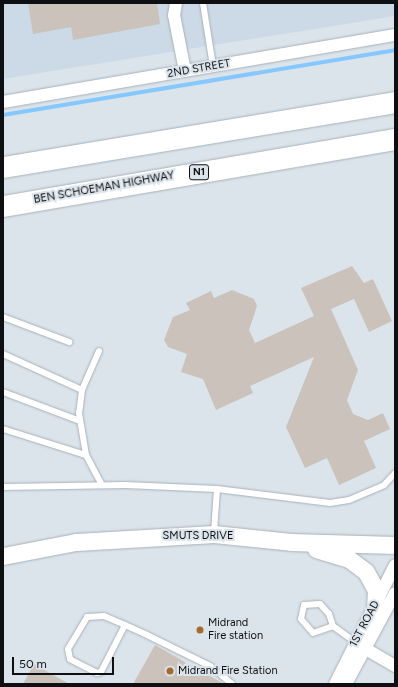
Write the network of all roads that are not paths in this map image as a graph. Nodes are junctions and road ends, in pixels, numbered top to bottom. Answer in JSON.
{"nodes":[{"id":1,"x":176,"y":3,"type":"edge"},
{"id":2,"x":203,"y":3,"type":"edge"},
{"id":3,"x":395,"y":35,"type":"edge"},
{"id":4,"x":213,"y":66,"type":"junction"},
{"id":5,"x":185,"y":71,"type":"junction"},
{"id":6,"x":3,"y":102,"type":"edge"},
{"id":7,"x":395,"y":102,"type":"edge"},
{"id":8,"x":395,"y":139,"type":"edge"},
{"id":9,"x":3,"y":167,"type":"edge"},
{"id":10,"x":3,"y":206,"type":"edge"},
{"id":11,"x":3,"y":318,"type":"edge"},
{"id":12,"x":69,"y":342,"type":"dead end"},
{"id":13,"x":99,"y":351,"type":"dead end"},
{"id":14,"x":3,"y":354,"type":"edge"},
{"id":15,"x":82,"y":390,"type":"junction"},
{"id":16,"x":3,"y":392,"type":"edge"},
{"id":17,"x":80,"y":421,"type":"junction"},
{"id":18,"x":3,"y":429,"type":"edge"},
{"id":19,"x":86,"y":455,"type":"junction"},
{"id":20,"x":395,"y":473,"type":"edge"},
{"id":21,"x":102,"y":485,"type":"junction"},
{"id":22,"x":3,"y":487,"type":"edge"},
{"id":23,"x":217,"y":489,"type":"junction"},
{"id":24,"x":214,"y":534,"type":"junction"},
{"id":25,"x":291,"y":542,"type":"junction"},
{"id":26,"x":395,"y":545,"type":"edge"},
{"id":27,"x":3,"y":556,"type":"edge"},
{"id":28,"x":395,"y":565,"type":"edge"},
{"id":29,"x":395,"y":593,"type":"edge"},
{"id":30,"x":375,"y":607,"type":"junction"},
{"id":31,"x":125,"y":625,"type":"junction"},
{"id":32,"x":333,"y":626,"type":"junction"},
{"id":33,"x":355,"y":642,"type":"junction"},
{"id":34,"x":366,"y":649,"type":"junction"},
{"id":35,"x":395,"y":666,"type":"edge"},
{"id":36,"x":232,"y":684,"type":"edge"},
{"id":37,"x":335,"y":684,"type":"edge"},
{"id":38,"x":346,"y":684,"type":"edge"}],
"edges":[{"from":1,"to":5,"type":"street"},
{"from":2,"to":4,"type":"lane"},
{"from":3,"to":4,"type":"street","name":"2ND STREET"},
{"from":4,"to":5,"type":"street","name":"2ND STREET"},
{"from":5,"to":6,"type":"street","name":"2ND STREET"},
{"from":7,"to":9,"type":"highway"},
{"from":8,"to":10,"type":"highway","name":"BEN SCHOEMAN HIGHWAY","number":"N1"},
{"from":11,"to":12,"type":"lane"},
{"from":13,"to":15,"type":"lane"},
{"from":14,"to":15,"type":"lane"},
{"from":15,"to":17,"type":"lane"},
{"from":16,"to":17,"type":"lane"},
{"from":17,"to":19,"type":"lane"},
{"from":18,"to":19,"type":"lane"},
{"from":19,"to":21,"type":"lane"},
{"from":20,"to":23,"type":"lane"},
{"from":21,"to":22,"type":"lane"},
{"from":21,"to":23,"type":"lane"},
{"from":23,"to":24,"type":"lane"},
{"from":24,"to":25,"type":"main road","name":"SMUTS DRIVE"},
{"from":24,"to":27,"type":"main road","name":"SMUTS DRIVE"},
{"from":25,"to":26,"type":"main road","name":"SMUTS DRIVE"},
{"from":25,"to":30,"type":"main road"},
{"from":28,"to":30,"type":"street","name":"1ST ROAD"},
{"from":29,"to":34,"type":"street","name":"1ST ROAD"},
{"from":30,"to":33,"type":"street","name":"1ST ROAD"},
{"from":31,"to":31,"type":"lane"},
{"from":31,"to":36,"type":"lane"},
{"from":32,"to":32,"type":"lane"},
{"from":32,"to":33,"type":"lane"},
{"from":33,"to":34,"type":"street"},
{"from":33,"to":37,"type":"street","name":"1ST ROAD"},
{"from":34,"to":35,"type":"street"},
{"from":34,"to":38,"type":"street","name":"1ST ROAD"}]}
